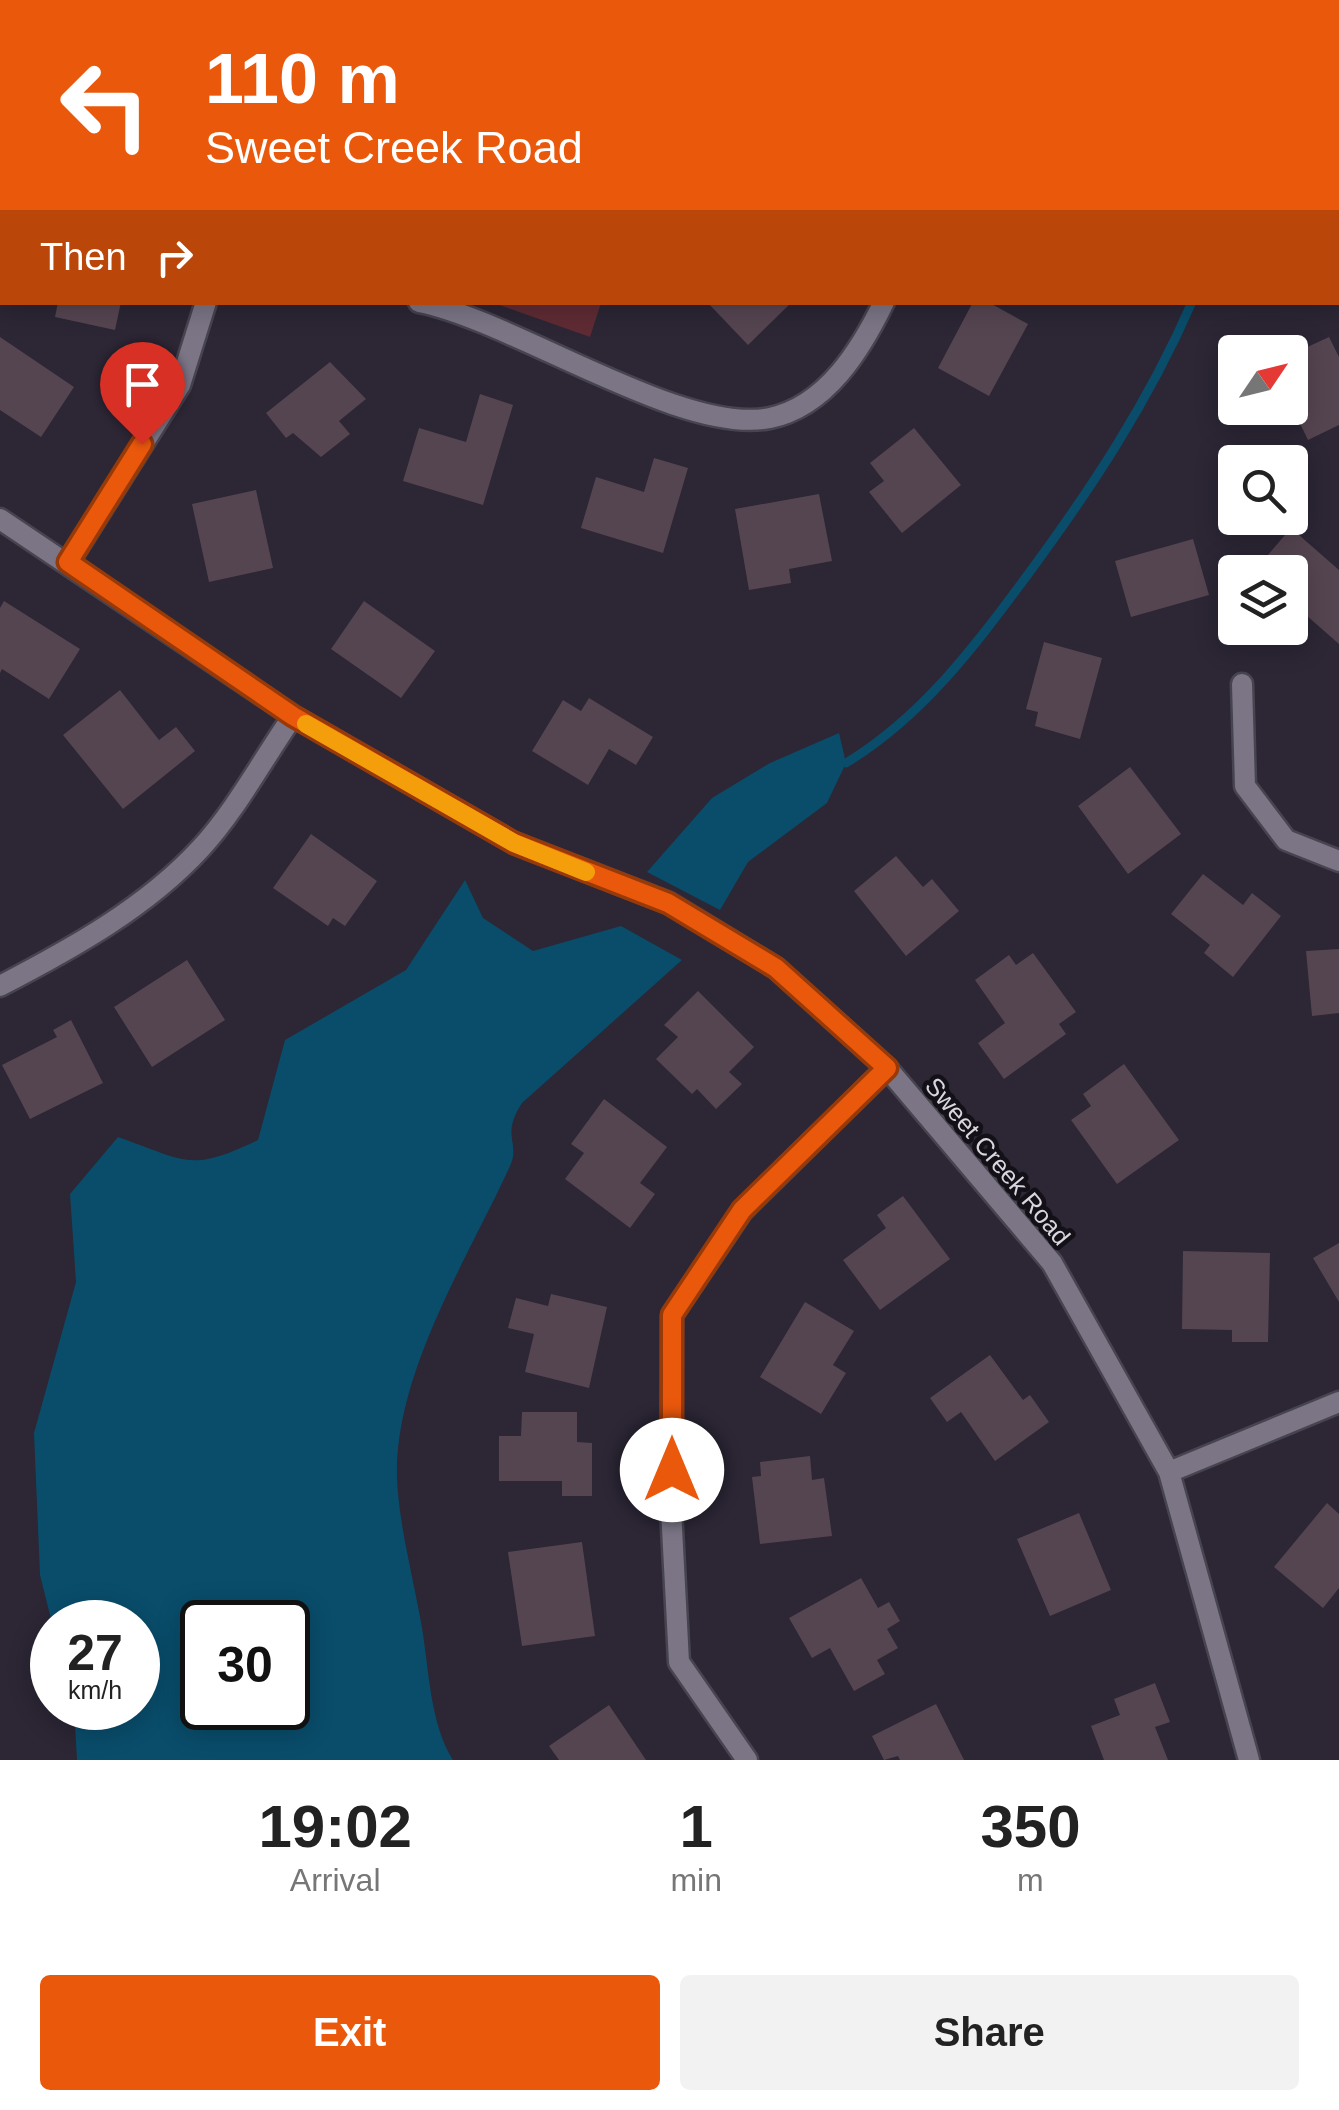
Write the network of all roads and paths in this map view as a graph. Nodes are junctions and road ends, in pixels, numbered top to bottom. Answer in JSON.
{"nodes":[{"id":1,"x":205,"y":305,"type":"edge"},
{"id":2,"x":434,"y":305,"type":"edge"},
{"id":3,"x":883,"y":305,"type":"edge"},
{"id":4,"x":0,"y":519,"type":"edge"},
{"id":5,"x":68,"y":562,"type":"junction"},
{"id":6,"x":1242,"y":684,"type":"dead end"},
{"id":7,"x":293,"y":716,"type":"junction"},
{"id":8,"x":1339,"y":861,"type":"edge"},
{"id":9,"x":0,"y":986,"type":"edge"},
{"id":10,"x":887,"y":1068,"type":"junction"},
{"id":11,"x":1339,"y":1402,"type":"edge"},
{"id":12,"x":1170,"y":1472,"type":"junction"},
{"id":13,"x":747,"y":1760,"type":"edge"},
{"id":14,"x":1248,"y":1760,"type":"edge"}],
"edges":[{"from":1,"to":5,"type":"street"},
{"from":2,"to":3,"type":"street"},
{"from":4,"to":5,"type":"street","name":"Sweet Creek Road"},
{"from":5,"to":7,"type":"street","name":"Sweet Creek Road"},
{"from":6,"to":8,"type":"street"},
{"from":7,"to":9,"type":"street"},
{"from":7,"to":10,"type":"street","name":"Sweet Creek Road"},
{"from":10,"to":12,"type":"street","name":"Sweet Creek Road"},
{"from":10,"to":13,"type":"street"},
{"from":11,"to":12,"type":"street"},
{"from":12,"to":14,"type":"street","name":"Sweet Creek Road"}]}
